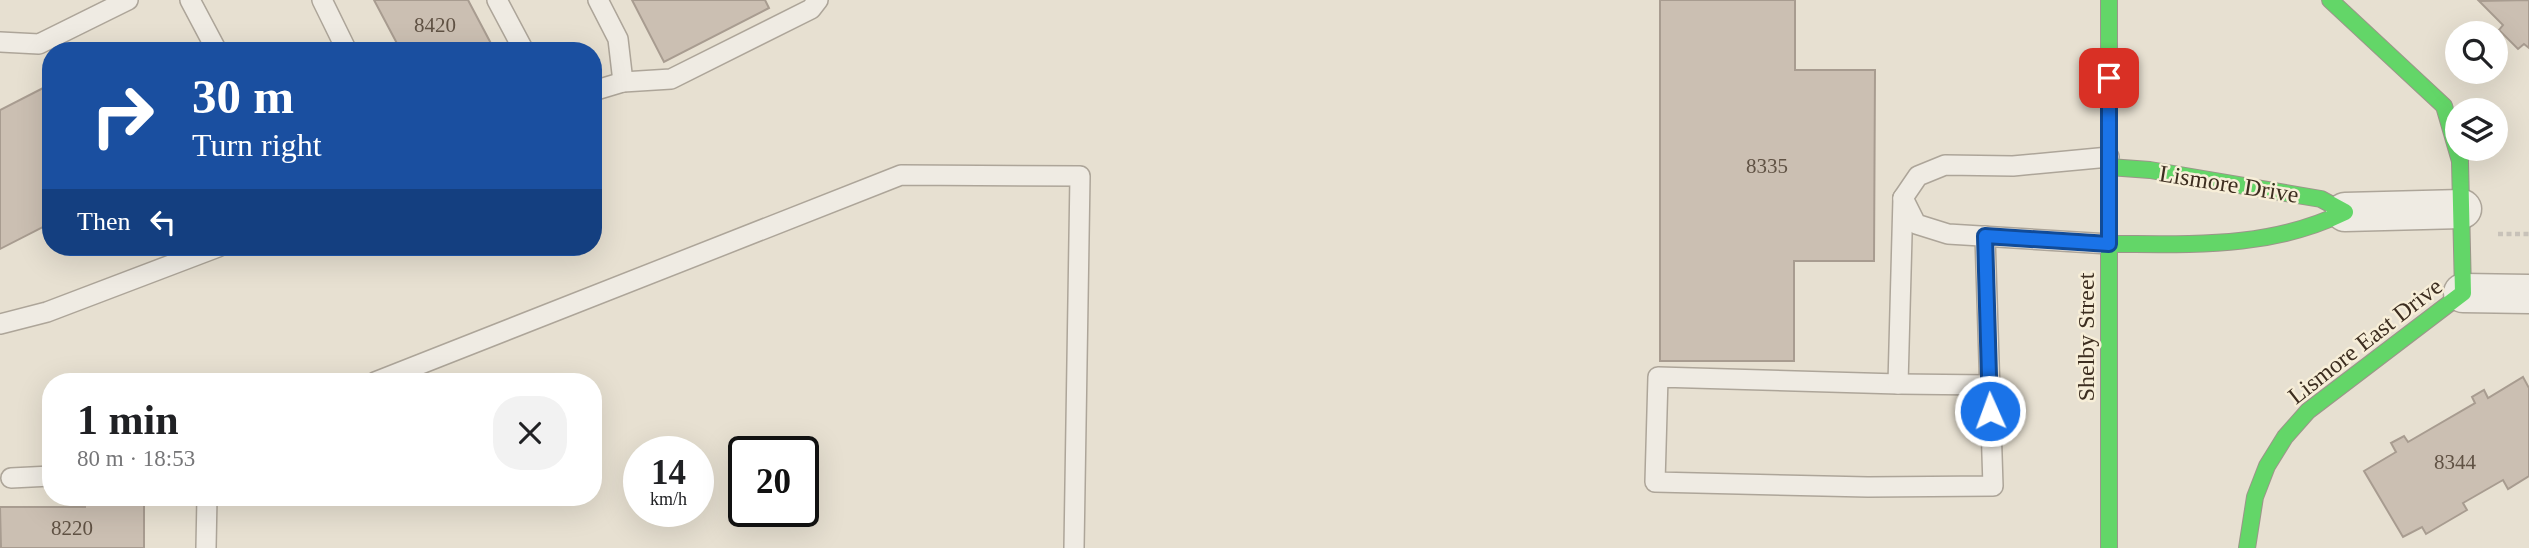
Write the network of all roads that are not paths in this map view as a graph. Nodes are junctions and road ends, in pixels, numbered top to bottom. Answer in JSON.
{"nodes":[{"id":1,"x":128,"y":0,"type":"edge"},
{"id":2,"x":190,"y":0,"type":"edge"},
{"id":3,"x":322,"y":0,"type":"edge"},
{"id":4,"x":497,"y":0,"type":"edge"},
{"id":5,"x":598,"y":0,"type":"edge"},
{"id":6,"x":818,"y":0,"type":"edge"},
{"id":7,"x":2109,"y":0,"type":"edge"},
{"id":8,"x":2330,"y":0,"type":"edge"},
{"id":9,"x":0,"y":42,"type":"edge"},
{"id":10,"x":43,"y":42,"type":"edge"},
{"id":11,"x":211,"y":42,"type":"edge"},
{"id":12,"x":342,"y":42,"type":"edge"},
{"id":13,"x":519,"y":42,"type":"edge"},
{"id":14,"x":42,"y":43,"type":"edge"},
{"id":15,"x":623,"y":82,"type":"junction"},
{"id":16,"x":602,"y":88,"type":"edge"},
{"id":17,"x":2109,"y":162,"type":"junction"},
{"id":18,"x":1903,"y":198,"type":"junction"},
{"id":19,"x":2462,"y":209,"type":"junction"},
{"id":20,"x":2345,"y":212,"type":"junction"},
{"id":21,"x":1985,"y":236,"type":"junction"},
{"id":22,"x":2109,"y":244,"type":"junction"},
{"id":23,"x":194,"y":256,"type":"edge"},
{"id":24,"x":2463,"y":293,"type":"junction"},
{"id":25,"x":2529,"y":294,"type":"edge"},
{"id":26,"x":0,"y":324,"type":"edge"},
{"id":27,"x":398,"y":373,"type":"edge"},
{"id":28,"x":1898,"y":384,"type":"junction"},
{"id":29,"x":1989,"y":386,"type":"junction"},
{"id":30,"x":42,"y":476,"type":"edge"},
{"id":31,"x":11,"y":478,"type":"dead end"},
{"id":32,"x":206,"y":506,"type":"edge"},
{"id":33,"x":206,"y":548,"type":"edge"},
{"id":34,"x":1074,"y":548,"type":"edge"},
{"id":35,"x":2109,"y":548,"type":"edge"},
{"id":36,"x":2247,"y":548,"type":"edge"}],
"edges":[{"from":1,"to":10,"type":"lane"},
{"from":2,"to":11,"type":"lane"},
{"from":3,"to":12,"type":"lane"},
{"from":4,"to":13,"type":"lane"},
{"from":5,"to":15,"type":"lane"},
{"from":6,"to":15,"type":"lane"},
{"from":7,"to":17,"type":"street","name":"Shelby Street"},
{"from":8,"to":19,"type":"street","name":"Lismore East Drive"},
{"from":9,"to":14,"type":"lane"},
{"from":15,"to":16,"type":"lane"},
{"from":17,"to":18,"type":"lane"},
{"from":17,"to":20,"type":"street","name":"Lismore Drive"},
{"from":17,"to":22,"type":"street","name":"Shelby Street"},
{"from":18,"to":21,"type":"lane"},
{"from":18,"to":28,"type":"lane"},
{"from":19,"to":20,"type":"street","name":"Lismore Drive"},
{"from":19,"to":24,"type":"street","name":"Lismore East Drive"},
{"from":20,"to":22,"type":"street","name":"Lismore Drive"},
{"from":21,"to":22,"type":"lane"},
{"from":21,"to":29,"type":"lane"},
{"from":22,"to":35,"type":"street","name":"Shelby Street"},
{"from":23,"to":26,"type":"lane"},
{"from":24,"to":25,"type":"street"},
{"from":24,"to":36,"type":"street","name":"Lismore East Drive"},
{"from":27,"to":34,"type":"lane"},
{"from":28,"to":29,"type":"lane"},
{"from":28,"to":29,"type":"lane"},
{"from":30,"to":31,"type":"lane"},
{"from":32,"to":33,"type":"lane"}]}
